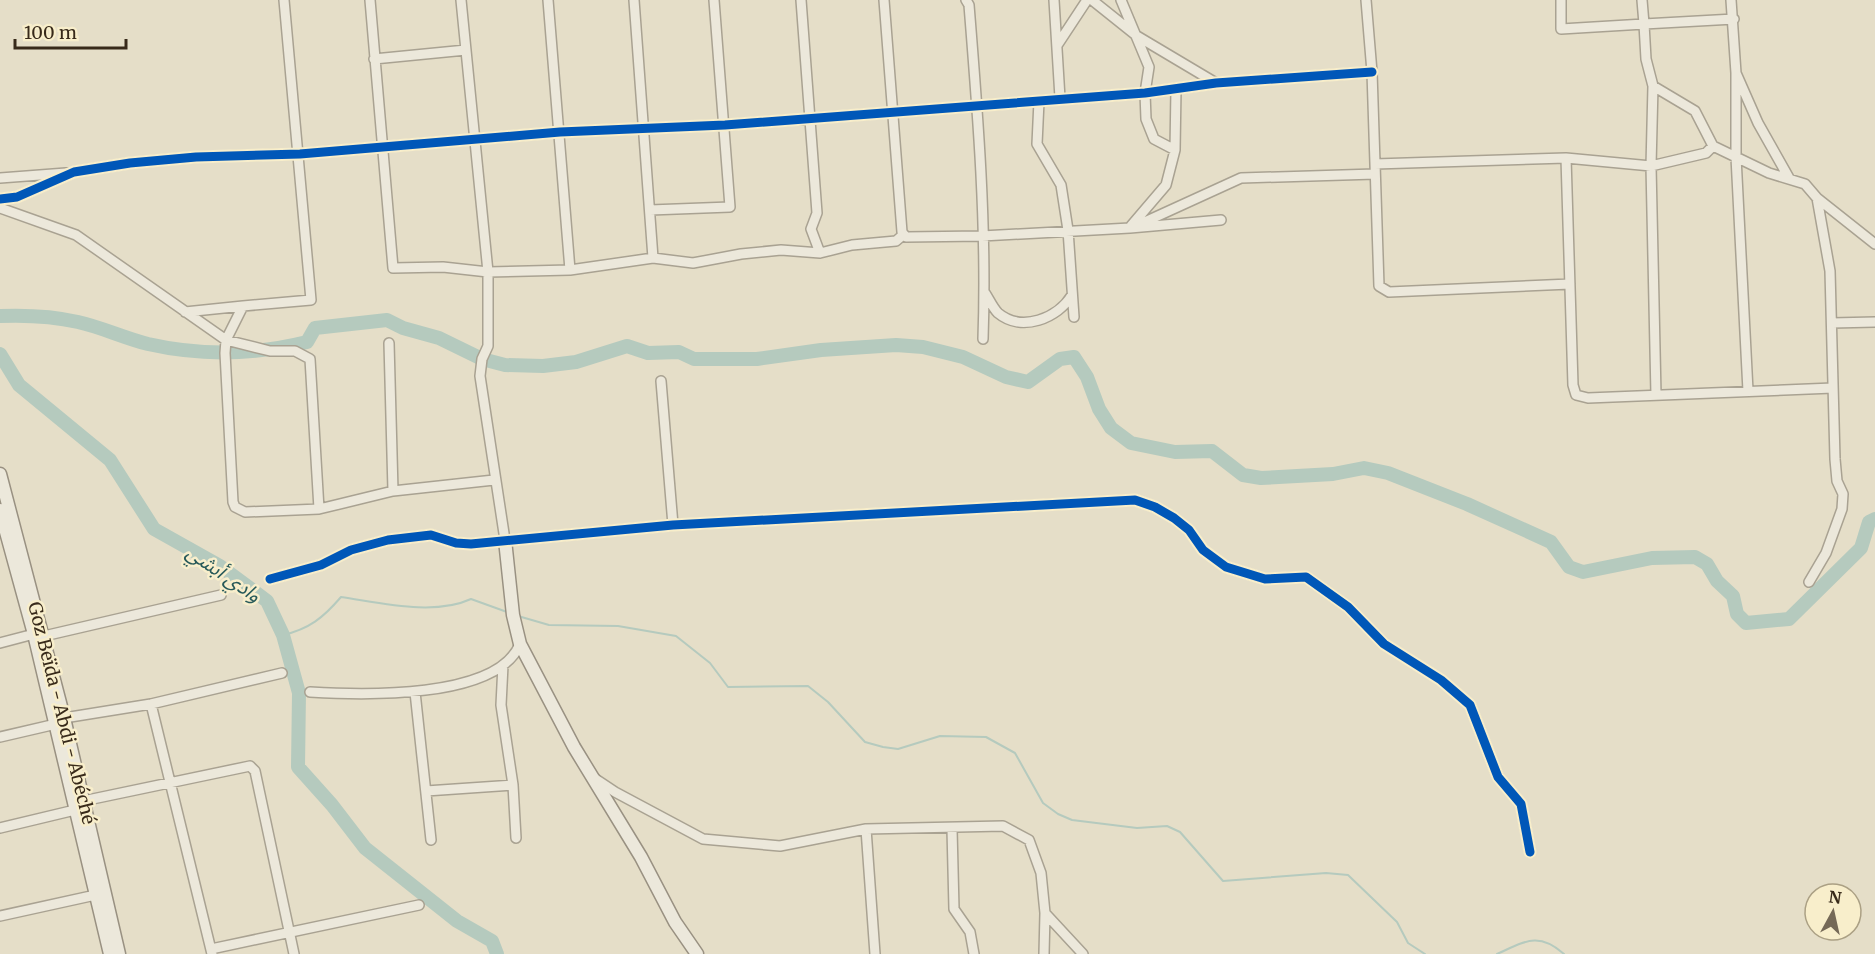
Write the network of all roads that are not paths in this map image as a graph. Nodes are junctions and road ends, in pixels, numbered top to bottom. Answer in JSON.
{"nodes":[{"id":1,"x":284,"y":0,"type":"edge"},
{"id":2,"x":370,"y":0,"type":"edge"},
{"id":3,"x":461,"y":0,"type":"edge"},
{"id":4,"x":548,"y":0,"type":"edge"},
{"id":5,"x":634,"y":0,"type":"edge"},
{"id":6,"x":714,"y":0,"type":"edge"},
{"id":7,"x":801,"y":0,"type":"edge"},
{"id":8,"x":884,"y":0,"type":"edge"},
{"id":9,"x":966,"y":0,"type":"edge"},
{"id":10,"x":1054,"y":0,"type":"edge"},
{"id":11,"x":1087,"y":0,"type":"edge"},
{"id":12,"x":1092,"y":0,"type":"edge"},
{"id":13,"x":1121,"y":0,"type":"edge"},
{"id":14,"x":1366,"y":0,"type":"edge"},
{"id":15,"x":1561,"y":0,"type":"edge"},
{"id":16,"x":1642,"y":0,"type":"edge"},
{"id":17,"x":1731,"y":0,"type":"edge"},
{"id":18,"x":1734,"y":19,"type":"junction"},
{"id":19,"x":1644,"y":24,"type":"junction"},
{"id":20,"x":1137,"y":36,"type":"junction"},
{"id":21,"x":1058,"y":44,"type":"junction"},
{"id":22,"x":466,"y":50,"type":"junction"},
{"id":23,"x":374,"y":59,"type":"junction"},
{"id":24,"x":1372,"y":72,"type":"junction"},
{"id":25,"x":1736,"y":73,"type":"junction"},
{"id":26,"x":1216,"y":83,"type":"junction"},
{"id":27,"x":1653,"y":86,"type":"junction"},
{"id":28,"x":1176,"y":89,"type":"junction"},
{"id":29,"x":1145,"y":93,"type":"junction"},
{"id":30,"x":1060,"y":98,"type":"junction"},
{"id":31,"x":1039,"y":101,"type":"junction"},
{"id":32,"x":977,"y":106,"type":"junction"},
{"id":33,"x":894,"y":112,"type":"junction"},
{"id":34,"x":808,"y":117,"type":"junction"},
{"id":35,"x":725,"y":124,"type":"junction"},
{"id":36,"x":644,"y":129,"type":"junction"},
{"id":37,"x":560,"y":132,"type":"junction"},
{"id":38,"x":476,"y":139,"type":"junction"},
{"id":39,"x":1713,"y":146,"type":"junction"},
{"id":40,"x":383,"y":148,"type":"junction"},
{"id":41,"x":1175,"y":150,"type":"junction"},
{"id":42,"x":300,"y":154,"type":"junction"},
{"id":43,"x":1736,"y":157,"type":"junction"},
{"id":44,"x":1566,"y":158,"type":"junction"},
{"id":45,"x":1375,"y":164,"type":"junction"},
{"id":46,"x":1651,"y":166,"type":"junction"},
{"id":47,"x":74,"y":172,"type":"junction"},
{"id":48,"x":1375,"y":174,"type":"junction"},
{"id":49,"x":0,"y":178,"type":"edge"},
{"id":50,"x":1790,"y":178,"type":"junction"},
{"id":51,"x":1818,"y":198,"type":"junction"},
{"id":52,"x":0,"y":200,"type":"edge"},
{"id":53,"x":0,"y":208,"type":"edge"},
{"id":54,"x":650,"y":210,"type":"junction"},
{"id":55,"x":1221,"y":220,"type":"dead end"},
{"id":56,"x":1130,"y":228,"type":"junction"},
{"id":57,"x":1068,"y":231,"type":"junction"},
{"id":58,"x":903,"y":235,"type":"junction"},
{"id":59,"x":982,"y":236,"type":"junction"},
{"id":60,"x":1875,"y":244,"type":"edge"},
{"id":61,"x":820,"y":253,"type":"junction"},
{"id":62,"x":653,"y":258,"type":"junction"},
{"id":63,"x":570,"y":270,"type":"junction"},
{"id":64,"x":488,"y":272,"type":"junction"},
{"id":65,"x":1570,"y":284,"type":"junction"},
{"id":66,"x":985,"y":293,"type":"junction"},
{"id":67,"x":1072,"y":295,"type":"junction"},
{"id":68,"x":243,"y":306,"type":"junction"},
{"id":69,"x":185,"y":312,"type":"junction"},
{"id":70,"x":1074,"y":317,"type":"dead end"},
{"id":71,"x":1875,"y":322,"type":"edge"},
{"id":72,"x":1832,"y":323,"type":"junction"},
{"id":73,"x":983,"y":339,"type":"dead end"},
{"id":74,"x":226,"y":340,"type":"junction"},
{"id":75,"x":389,"y":343,"type":"dead end"},
{"id":76,"x":661,"y":381,"type":"dead end"},
{"id":77,"x":1833,"y":388,"type":"junction"},
{"id":78,"x":1748,"y":391,"type":"junction"},
{"id":79,"x":1656,"y":395,"type":"junction"},
{"id":80,"x":0,"y":474,"type":"edge"},
{"id":81,"x":494,"y":480,"type":"junction"},
{"id":82,"x":393,"y":491,"type":"junction"},
{"id":83,"x":319,"y":509,"type":"junction"},
{"id":84,"x":0,"y":510,"type":"edge"},
{"id":85,"x":673,"y":525,"type":"junction"},
{"id":86,"x":506,"y":540,"type":"junction"},
{"id":87,"x":6,"y":553,"type":"edge"},
{"id":88,"x":270,"y":579,"type":"dead end"},
{"id":89,"x":1809,"y":582,"type":"dead end"},
{"id":90,"x":221,"y":595,"type":"dead end"},
{"id":91,"x":39,"y":635,"type":"junction"},
{"id":92,"x":0,"y":643,"type":"edge"},
{"id":93,"x":520,"y":644,"type":"junction"},
{"id":94,"x":503,"y":665,"type":"junction"},
{"id":95,"x":282,"y":673,"type":"dead end"},
{"id":96,"x":309,"y":692,"type":"dead end"},
{"id":97,"x":415,"y":692,"type":"junction"},
{"id":98,"x":151,"y":704,"type":"junction"},
{"id":99,"x":60,"y":721,"type":"junction"},
{"id":100,"x":0,"y":737,"type":"edge"},
{"id":101,"x":594,"y":778,"type":"junction"},
{"id":102,"x":171,"y":783,"type":"junction"},
{"id":103,"x":513,"y":785,"type":"junction"},
{"id":104,"x":426,"y":791,"type":"junction"},
{"id":105,"x":79,"y":806,"type":"junction"},
{"id":106,"x":0,"y":828,"type":"edge"},
{"id":107,"x":866,"y":829,"type":"junction"},
{"id":108,"x":952,"y":829,"type":"junction"},
{"id":109,"x":516,"y":838,"type":"dead end"},
{"id":110,"x":431,"y":840,"type":"dead end"},
{"id":111,"x":1530,"y":852,"type":"dead end"},
{"id":112,"x":101,"y":894,"type":"junction"},
{"id":113,"x":419,"y":905,"type":"dead end"},
{"id":114,"x":1045,"y":913,"type":"junction"},
{"id":115,"x":0,"y":916,"type":"edge"},
{"id":116,"x":290,"y":934,"type":"junction"},
{"id":117,"x":212,"y":952,"type":"edge"},
{"id":118,"x":110,"y":954,"type":"edge"},
{"id":119,"x":119,"y":954,"type":"edge"},
{"id":120,"x":294,"y":954,"type":"edge"},
{"id":121,"x":697,"y":954,"type":"edge"},
{"id":122,"x":876,"y":954,"type":"edge"},
{"id":123,"x":974,"y":954,"type":"edge"},
{"id":124,"x":1044,"y":954,"type":"edge"},
{"id":125,"x":1083,"y":954,"type":"edge"}],
"edges":[{"from":1,"to":42,"type":"street"},
{"from":2,"to":23,"type":"street"},
{"from":3,"to":22,"type":"street"},
{"from":4,"to":37,"type":"street"},
{"from":5,"to":36,"type":"street"},
{"from":6,"to":35,"type":"street"},
{"from":7,"to":34,"type":"street"},
{"from":8,"to":33,"type":"street"},
{"from":9,"to":32,"type":"street"},
{"from":10,"to":21,"type":"street"},
{"from":11,"to":21,"type":"street"},
{"from":12,"to":20,"type":"street"},
{"from":13,"to":20,"type":"street"},
{"from":14,"to":24,"type":"street"},
{"from":15,"to":19,"type":"street"},
{"from":16,"to":19,"type":"street"},
{"from":17,"to":18,"type":"street"},
{"from":18,"to":19,"type":"street"},
{"from":18,"to":25,"type":"street"},
{"from":19,"to":27,"type":"street"},
{"from":20,"to":26,"type":"street"},
{"from":20,"to":29,"type":"street"},
{"from":21,"to":30,"type":"street"},
{"from":22,"to":23,"type":"street"},
{"from":22,"to":38,"type":"street"},
{"from":23,"to":40,"type":"street"},
{"from":24,"to":26,"type":"street"},
{"from":24,"to":45,"type":"street"},
{"from":25,"to":43,"type":"street"},
{"from":25,"to":50,"type":"street"},
{"from":26,"to":28,"type":"street"},
{"from":27,"to":39,"type":"street"},
{"from":27,"to":46,"type":"street"},
{"from":28,"to":29,"type":"street"},
{"from":28,"to":41,"type":"street"},
{"from":29,"to":30,"type":"street"},
{"from":29,"to":41,"type":"street"},
{"from":30,"to":31,"type":"street"},
{"from":31,"to":32,"type":"street"},
{"from":31,"to":57,"type":"street"},
{"from":32,"to":33,"type":"street"},
{"from":32,"to":59,"type":"street"},
{"from":33,"to":34,"type":"street"},
{"from":33,"to":58,"type":"street"},
{"from":34,"to":35,"type":"street"},
{"from":34,"to":61,"type":"street"},
{"from":35,"to":36,"type":"street"},
{"from":35,"to":54,"type":"street"},
{"from":36,"to":37,"type":"street"},
{"from":36,"to":54,"type":"street"},
{"from":37,"to":38,"type":"street"},
{"from":37,"to":63,"type":"street"},
{"from":38,"to":40,"type":"street"},
{"from":38,"to":64,"type":"street"},
{"from":39,"to":43,"type":"street"},
{"from":39,"to":46,"type":"street"},
{"from":40,"to":42,"type":"street"},
{"from":40,"to":64,"type":"street"},
{"from":41,"to":56,"type":"street"},
{"from":42,"to":47,"type":"street"},
{"from":42,"to":68,"type":"street"},
{"from":43,"to":50,"type":"street"},
{"from":43,"to":78,"type":"street"},
{"from":44,"to":45,"type":"street"},
{"from":44,"to":46,"type":"street"},
{"from":44,"to":65,"type":"street"},
{"from":45,"to":48,"type":"street"},
{"from":46,"to":79,"type":"street"},
{"from":47,"to":49,"type":"street"},
{"from":47,"to":52,"type":"street"},
{"from":48,"to":56,"type":"street"},
{"from":48,"to":65,"type":"street"},
{"from":50,"to":51,"type":"street"},
{"from":51,"to":60,"type":"street"},
{"from":51,"to":72,"type":"street"},
{"from":53,"to":69,"type":"street"},
{"from":54,"to":62,"type":"street"},
{"from":55,"to":56,"type":"street"},
{"from":56,"to":57,"type":"street"},
{"from":57,"to":59,"type":"street"},
{"from":57,"to":67,"type":"street"},
{"from":58,"to":59,"type":"street"},
{"from":58,"to":61,"type":"street"},
{"from":59,"to":66,"type":"street"},
{"from":61,"to":62,"type":"street"},
{"from":62,"to":63,"type":"street"},
{"from":63,"to":64,"type":"street"},
{"from":64,"to":81,"type":"street"},
{"from":65,"to":79,"type":"street"},
{"from":66,"to":67,"type":"street"},
{"from":66,"to":73,"type":"street"},
{"from":67,"to":70,"type":"street"},
{"from":68,"to":69,"type":"street"},
{"from":68,"to":74,"type":"street"},
{"from":69,"to":74,"type":"street"},
{"from":71,"to":72,"type":"street"},
{"from":72,"to":77,"type":"street"},
{"from":74,"to":83,"type":"street"},
{"from":74,"to":83,"type":"street"},
{"from":75,"to":82,"type":"street"},
{"from":76,"to":85,"type":"street"},
{"from":77,"to":78,"type":"street"},
{"from":77,"to":89,"type":"street"},
{"from":78,"to":79,"type":"street"},
{"from":80,"to":91,"type":"main road","name":"Goz Beïda - Abdi - Abéché"},
{"from":81,"to":82,"type":"street"},
{"from":81,"to":86,"type":"street"},
{"from":82,"to":83,"type":"street"},
{"from":84,"to":87,"type":"main road"},
{"from":85,"to":86,"type":"street"},
{"from":85,"to":111,"type":"street"},
{"from":86,"to":88,"type":"street"},
{"from":86,"to":93,"type":"main road"},
{"from":87,"to":91,"type":"main road"},
{"from":90,"to":91,"type":"street"},
{"from":91,"to":92,"type":"street"},
{"from":91,"to":99,"type":"main road"},
{"from":93,"to":94,"type":"street"},
{"from":93,"to":101,"type":"main road"},
{"from":94,"to":97,"type":"street"},
{"from":94,"to":103,"type":"street"},
{"from":95,"to":98,"type":"street"},
{"from":96,"to":97,"type":"street"},
{"from":97,"to":104,"type":"street"},
{"from":98,"to":99,"type":"street"},
{"from":98,"to":102,"type":"street"},
{"from":99,"to":100,"type":"street"},
{"from":99,"to":105,"type":"main road"},
{"from":101,"to":107,"type":"street"},
{"from":101,"to":121,"type":"main road"},
{"from":102,"to":105,"type":"street"},
{"from":102,"to":116,"type":"street"},
{"from":102,"to":117,"type":"street"},
{"from":103,"to":104,"type":"street"},
{"from":103,"to":109,"type":"street"},
{"from":104,"to":110,"type":"street"},
{"from":105,"to":106,"type":"street"},
{"from":105,"to":112,"type":"main road"},
{"from":107,"to":108,"type":"street"},
{"from":107,"to":122,"type":"street"},
{"from":108,"to":114,"type":"street"},
{"from":108,"to":123,"type":"street"},
{"from":112,"to":115,"type":"street"},
{"from":112,"to":118,"type":"main road"},
{"from":112,"to":119,"type":"main road"},
{"from":113,"to":116,"type":"street"},
{"from":114,"to":124,"type":"street"},
{"from":114,"to":125,"type":"street"},
{"from":116,"to":117,"type":"street"},
{"from":116,"to":120,"type":"street"}]}
